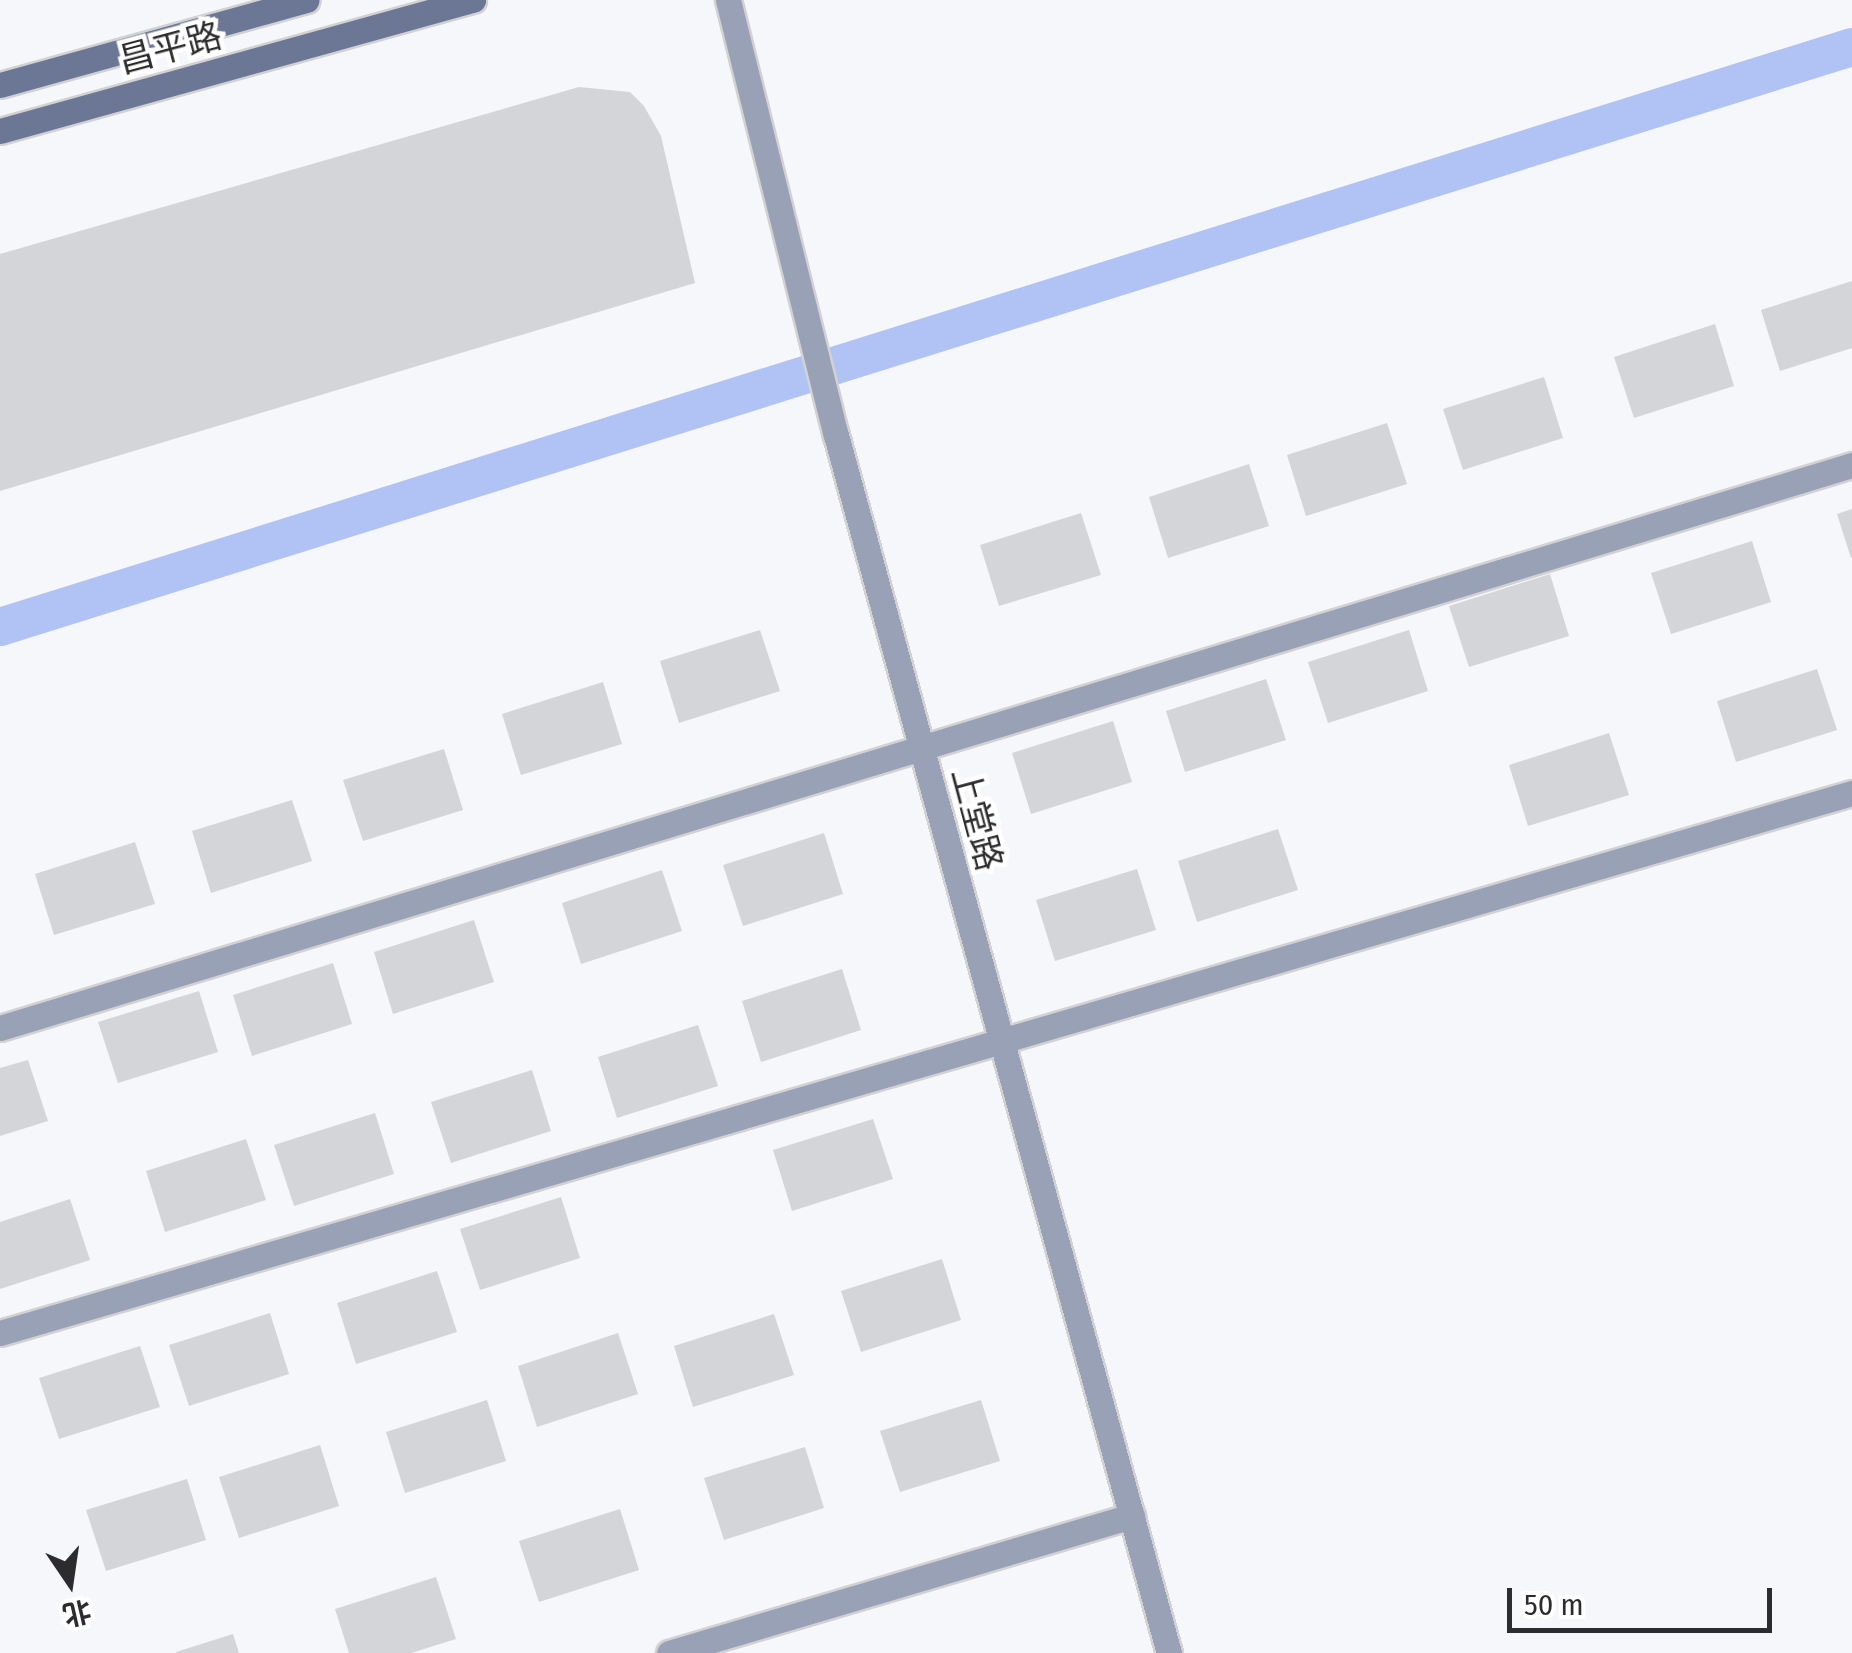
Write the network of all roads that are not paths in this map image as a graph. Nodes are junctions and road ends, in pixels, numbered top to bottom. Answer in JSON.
{"nodes":[{"id":1,"x":306,"y":0,"type":"edge"},
{"id":2,"x":474,"y":0,"type":"edge"},
{"id":3,"x":728,"y":0,"type":"edge"},
{"id":4,"x":0,"y":85,"type":"edge"},
{"id":5,"x":0,"y":131,"type":"edge"},
{"id":6,"x":1852,"y":465,"type":"edge"},
{"id":7,"x":921,"y":746,"type":"junction"},
{"id":8,"x":1852,"y":792,"type":"edge"},
{"id":9,"x":0,"y":1028,"type":"edge"},
{"id":10,"x":1002,"y":1038,"type":"junction"},
{"id":11,"x":0,"y":1333,"type":"edge"},
{"id":12,"x":1132,"y":1516,"type":"junction"},
{"id":13,"x":669,"y":1653,"type":"edge"},
{"id":14,"x":1170,"y":1653,"type":"edge"}],
"edges":[{"from":1,"to":4,"type":"main road","name":"昌平路"},
{"from":2,"to":5,"type":"main road","name":"昌平路"},
{"from":3,"to":7,"type":"street","name":"上堂路"},
{"from":6,"to":7,"type":"street"},
{"from":7,"to":9,"type":"street"},
{"from":7,"to":10,"type":"street","name":"上堂路"},
{"from":8,"to":10,"type":"street"},
{"from":10,"to":11,"type":"street"},
{"from":10,"to":12,"type":"street","name":"上堂路"},
{"from":12,"to":13,"type":"street"},
{"from":12,"to":14,"type":"street","name":"上堂路"}]}
